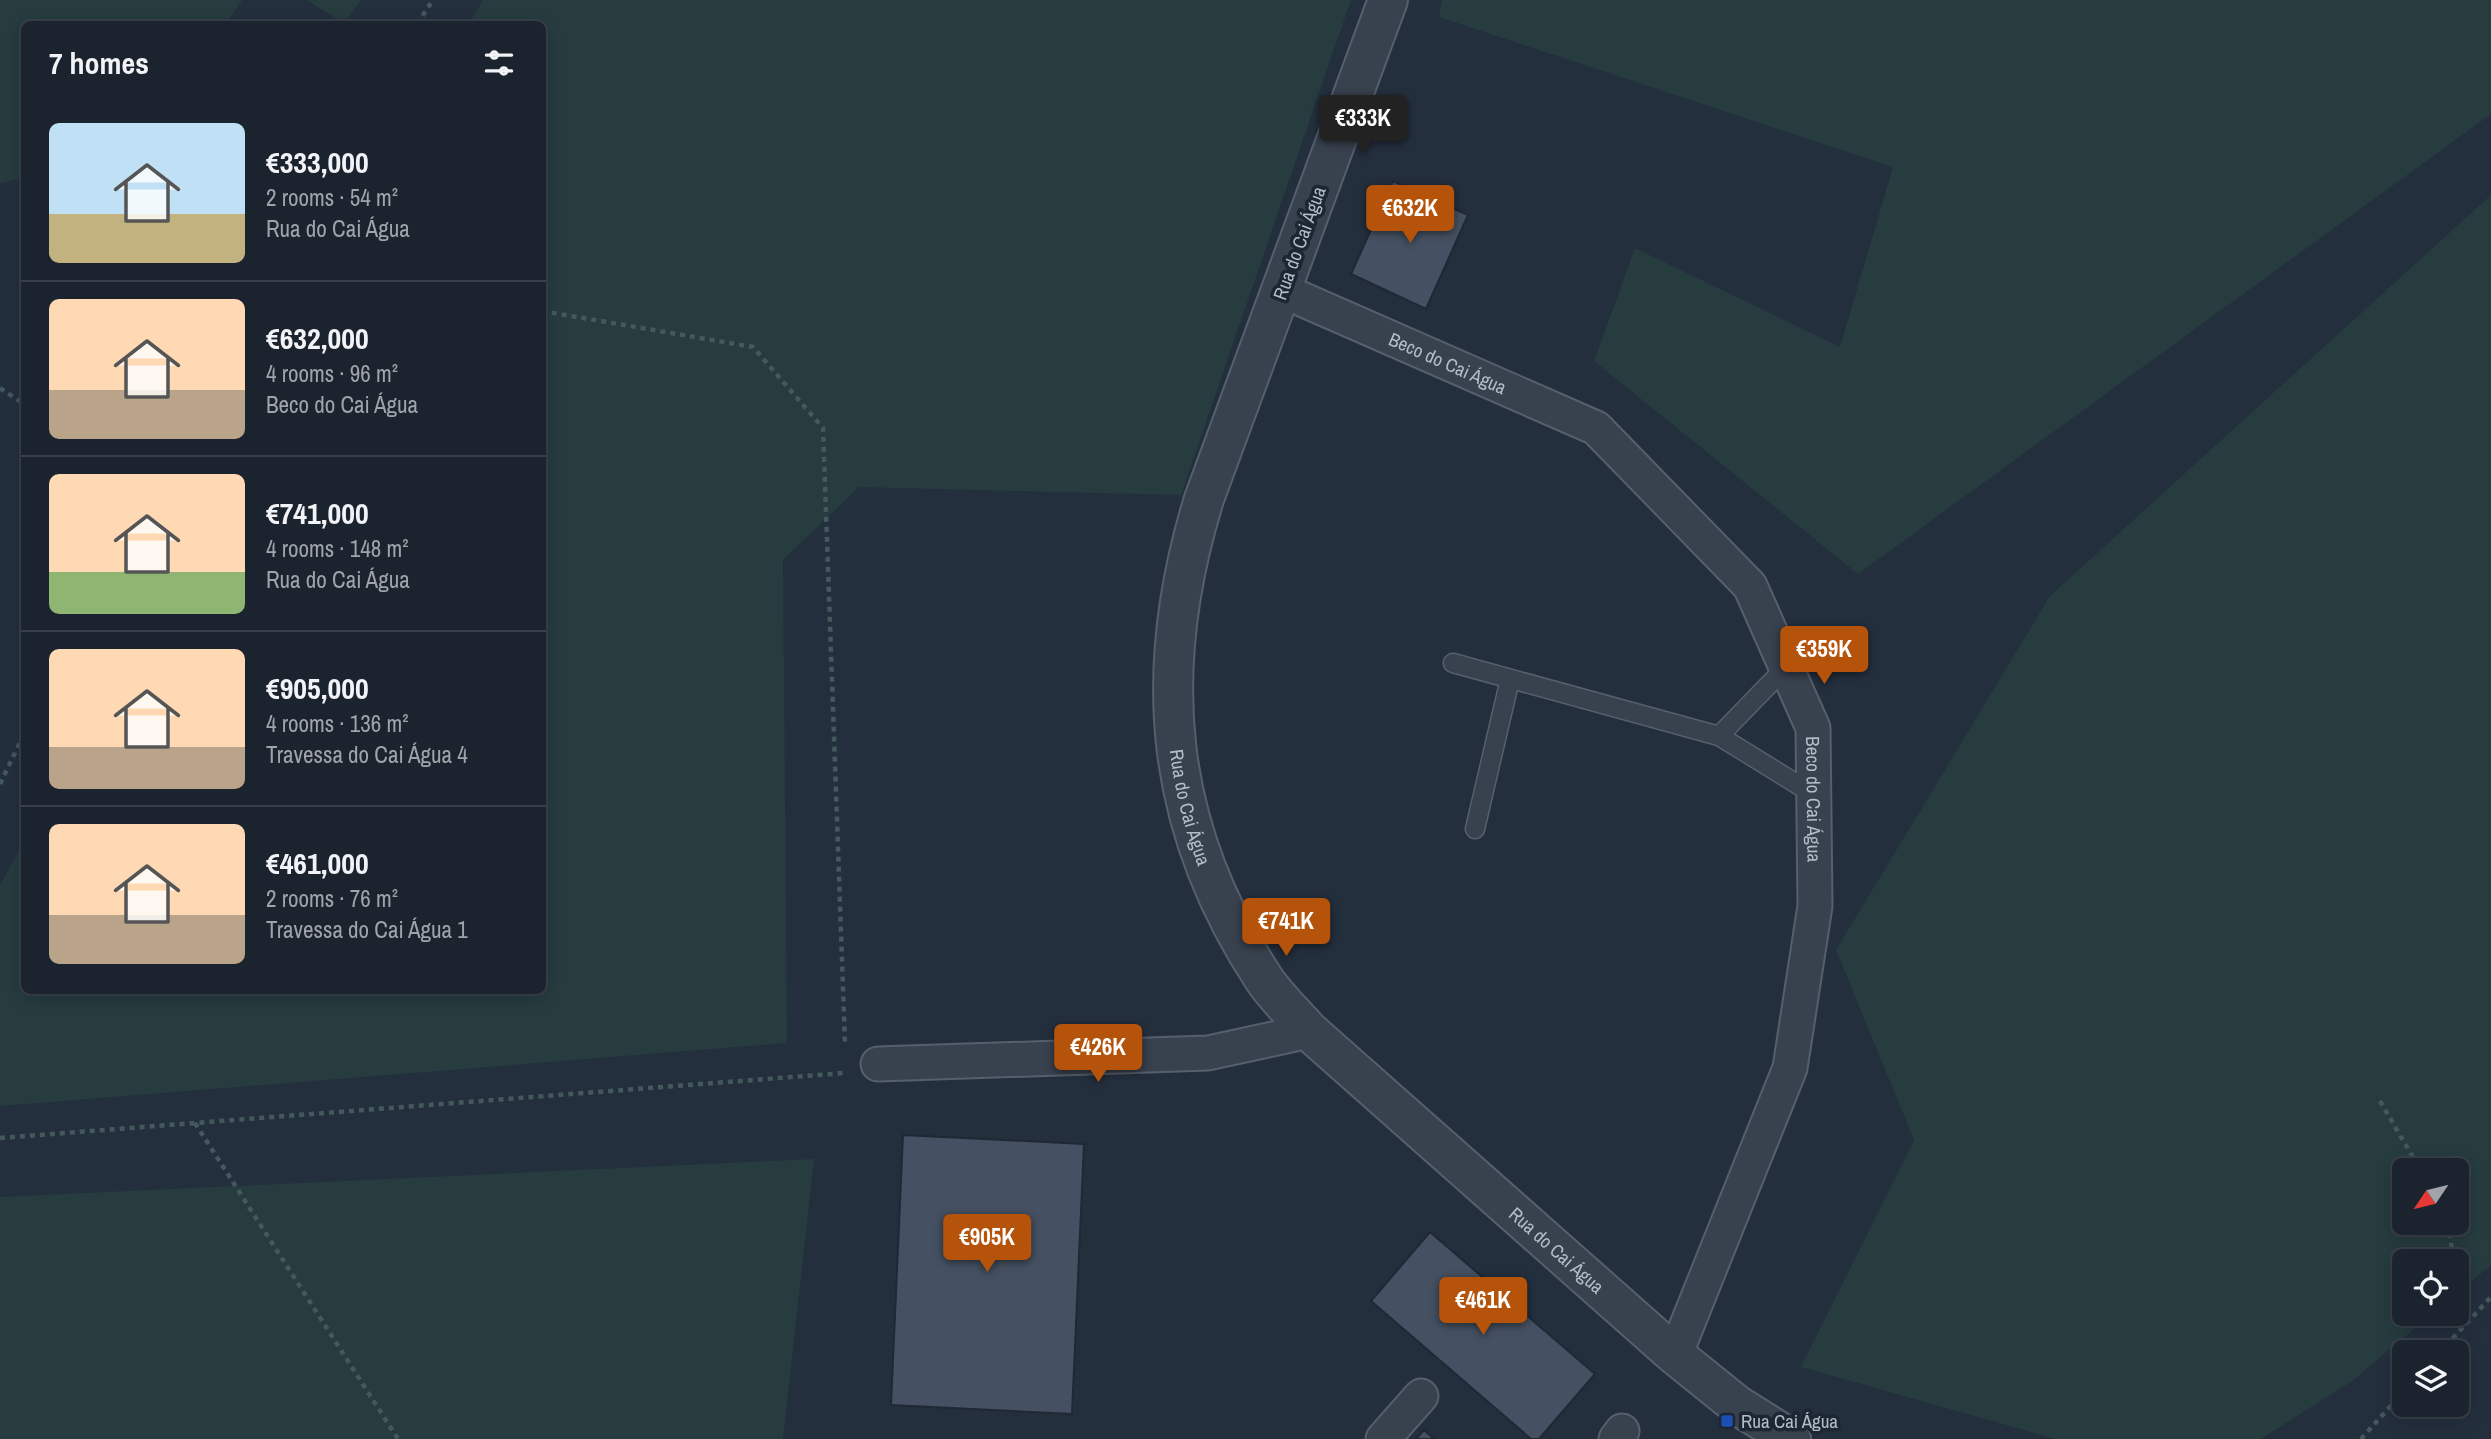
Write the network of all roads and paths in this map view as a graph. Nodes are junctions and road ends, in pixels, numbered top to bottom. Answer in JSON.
{"nodes":[{"id":1,"x":433,"y":0,"type":"edge"},
{"id":2,"x":1388,"y":0,"type":"edge"},
{"id":3,"x":419,"y":21,"type":"edge"},
{"id":4,"x":1282,"y":290,"type":"junction"},
{"id":5,"x":546,"y":312,"type":"edge"},
{"id":6,"x":0,"y":388,"type":"edge"},
{"id":7,"x":21,"y":402,"type":"edge"},
{"id":8,"x":1453,"y":663,"type":"dead end"},
{"id":9,"x":1786,"y":667,"type":"junction"},
{"id":10,"x":1510,"y":679,"type":"junction"},
{"id":11,"x":1719,"y":736,"type":"junction"},
{"id":12,"x":21,"y":740,"type":"edge"},
{"id":13,"x":0,"y":784,"type":"edge"},
{"id":14,"x":1814,"y":794,"type":"junction"},
{"id":15,"x":1475,"y":829,"type":"dead end"},
{"id":16,"x":1309,"y":1031,"type":"junction"},
{"id":17,"x":862,"y":1068,"type":"junction"},
{"id":18,"x":2380,"y":1101,"type":"dead end"},
{"id":19,"x":195,"y":1123,"type":"junction"},
{"id":20,"x":0,"y":1138,"type":"edge"},
{"id":21,"x":2413,"y":1158,"type":"edge"},
{"id":22,"x":2491,"y":1297,"type":"edge"},
{"id":23,"x":2469,"y":1321,"type":"edge"},
{"id":24,"x":2464,"y":1326,"type":"edge"},
{"id":25,"x":2451,"y":1340,"type":"edge"},
{"id":26,"x":1675,"y":1355,"type":"junction"},
{"id":27,"x":1420,"y":1396,"type":"dead end"},
{"id":28,"x":2392,"y":1404,"type":"edge"},
{"id":29,"x":398,"y":1439,"type":"edge"},
{"id":30,"x":1383,"y":1439,"type":"edge"},
{"id":31,"x":1791,"y":1439,"type":"edge"},
{"id":32,"x":2361,"y":1439,"type":"edge"}],
"edges":[{"from":1,"to":3,"type":"path"},
{"from":2,"to":4,"type":"street","name":"Rua do Cai Água"},
{"from":4,"to":9,"type":"street","name":"Beco do Cai Água"},
{"from":4,"to":16,"type":"street","name":"Rua do Cai Água"},
{"from":5,"to":17,"type":"path"},
{"from":6,"to":7,"type":"path"},
{"from":8,"to":10,"type":"lane"},
{"from":9,"to":11,"type":"lane"},
{"from":9,"to":14,"type":"street","name":"Beco do Cai Água"},
{"from":10,"to":11,"type":"lane"},
{"from":10,"to":15,"type":"lane"},
{"from":11,"to":14,"type":"lane"},
{"from":12,"to":13,"type":"path"},
{"from":14,"to":26,"type":"street","name":"Beco do Cai Água"},
{"from":16,"to":17,"type":"street"},
{"from":16,"to":26,"type":"street","name":"Rua do Cai Água"},
{"from":17,"to":19,"type":"path"},
{"from":18,"to":21,"type":"path"},
{"from":19,"to":20,"type":"path"},
{"from":19,"to":29,"type":"path"},
{"from":22,"to":23,"type":"path"},
{"from":24,"to":25,"type":"path"},
{"from":26,"to":31,"type":"street","name":"Rua do Cai Água"},
{"from":27,"to":30,"type":"street"},
{"from":28,"to":32,"type":"path"}]}
